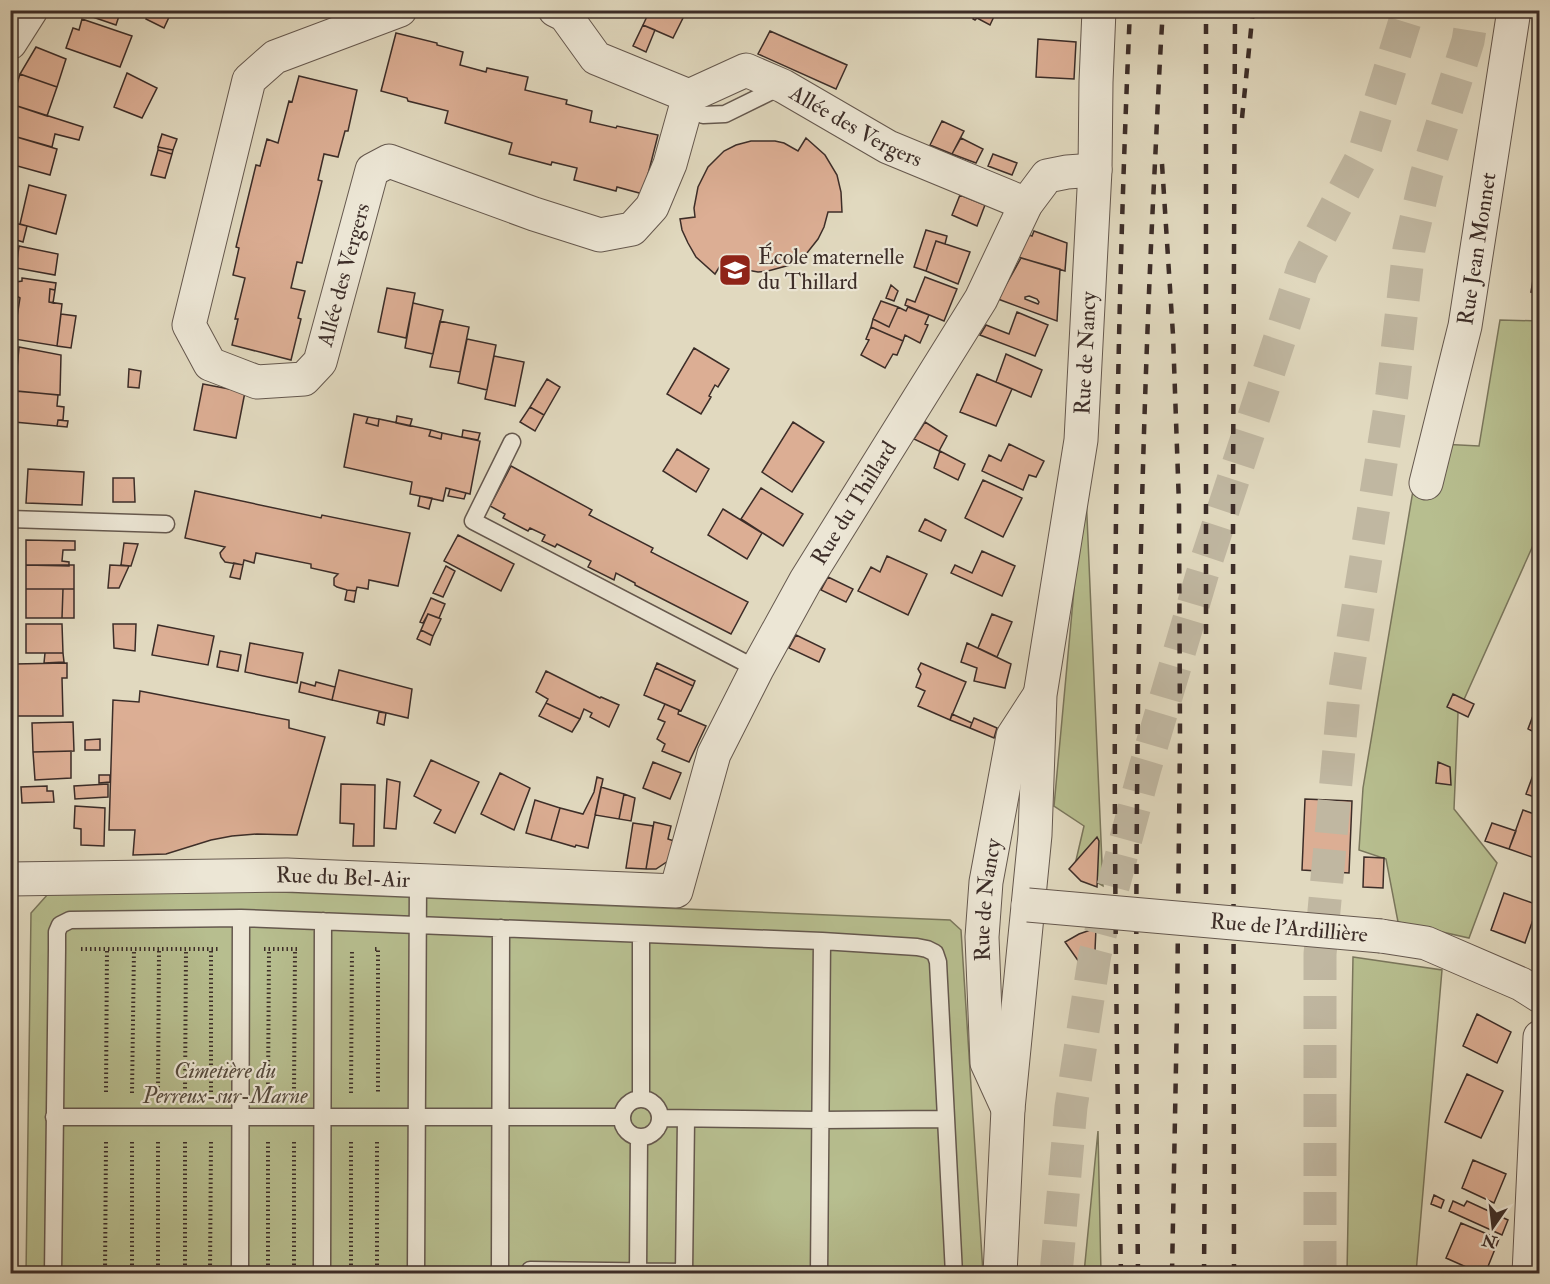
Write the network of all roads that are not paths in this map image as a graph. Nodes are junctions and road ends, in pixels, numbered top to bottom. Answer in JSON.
{"nodes":[{"id":1,"x":31,"y":10,"type":"edge"},
{"id":2,"x":400,"y":10,"type":"edge"},
{"id":3,"x":555,"y":10,"type":"edge"},
{"id":4,"x":1099,"y":10,"type":"edge"},
{"id":5,"x":1514,"y":10,"type":"edge"},
{"id":6,"x":10,"y":43,"type":"edge"},
{"id":7,"x":696,"y":106,"type":"junction"},
{"id":8,"x":1095,"y":170,"type":"junction"},
{"id":9,"x":1026,"y":204,"type":"junction"},
{"id":10,"x":512,"y":442,"type":"dead end"},
{"id":11,"x":1426,"y":483,"type":"dead end"},
{"id":12,"x":10,"y":519,"type":"edge"},
{"id":13,"x":166,"y":524,"type":"dead end"},
{"id":14,"x":757,"y":669,"type":"junction"},
{"id":15,"x":1040,"y":695,"type":"junction"},
{"id":16,"x":10,"y":879,"type":"edge"},
{"id":17,"x":418,"y":881,"type":"junction"},
{"id":18,"x":676,"y":891,"type":"joint"},
{"id":19,"x":1028,"y":905,"type":"junction"},
{"id":20,"x":241,"y":918,"type":"junction"},
{"id":21,"x":323,"y":921,"type":"junction"},
{"id":22,"x":417,"y":926,"type":"junction"},
{"id":23,"x":501,"y":928,"type":"junction"},
{"id":24,"x":641,"y":934,"type":"junction"},
{"id":25,"x":822,"y":941,"type":"junction"},
{"id":26,"x":1539,"y":996,"type":"edge"},
{"id":27,"x":1539,"y":1037,"type":"edge"},
{"id":28,"x":641,"y":1098,"type":"junction"},
{"id":29,"x":1008,"y":1109,"type":"junction"},
{"id":30,"x":322,"y":1116,"type":"junction"},
{"id":31,"x":54,"y":1117,"type":"junction"},
{"id":32,"x":241,"y":1117,"type":"junction"},
{"id":33,"x":417,"y":1117,"type":"junction"},
{"id":34,"x":501,"y":1117,"type":"junction"},
{"id":35,"x":621,"y":1117,"type":"junction"},
{"id":36,"x":660,"y":1118,"type":"junction"},
{"id":37,"x":686,"y":1119,"type":"junction"},
{"id":38,"x":945,"y":1119,"type":"junction"},
{"id":39,"x":820,"y":1120,"type":"junction"},
{"id":40,"x":639,"y":1137,"type":"junction"},
{"id":41,"x":530,"y":1270,"type":"dead end"},
{"id":42,"x":638,"y":1272,"type":"edge"},
{"id":43,"x":53,"y":1274,"type":"edge"},
{"id":44,"x":240,"y":1274,"type":"edge"},
{"id":45,"x":322,"y":1274,"type":"edge"},
{"id":46,"x":416,"y":1274,"type":"edge"},
{"id":47,"x":500,"y":1274,"type":"edge"},
{"id":48,"x":819,"y":1274,"type":"edge"},
{"id":49,"x":954,"y":1274,"type":"edge"},
{"id":50,"x":1000,"y":1274,"type":"edge"},
{"id":51,"x":1529,"y":1274,"type":"edge"}],
"edges":[{"from":1,"to":6,"type":"street"},
{"from":2,"to":7,"type":"street","name":"Allée des Vergers"},
{"from":3,"to":7,"type":"street"},
{"from":4,"to":8,"type":"street","name":"Rue de Nancy"},
{"from":5,"to":11,"type":"street","name":"Rue Jean Monnet"},
{"from":7,"to":9,"type":"street","name":"Allée des Vergers"},
{"from":8,"to":9,"type":"street","name":"Rue du Thillard"},
{"from":8,"to":15,"type":"street","name":"Rue de Nancy"},
{"from":9,"to":14,"type":"street","name":"Rue du Thillard"},
{"from":10,"to":14,"type":"lane"},
{"from":12,"to":13,"type":"lane"},
{"from":14,"to":18,"type":"street","name":"Rue du Thillard"},
{"from":15,"to":19,"type":"street","name":"Rue de Nancy"},
{"from":15,"to":29,"type":"street","name":"Rue de Nancy"},
{"from":16,"to":17,"type":"street","name":"Rue du Bel-Air"},
{"from":17,"to":18,"type":"street","name":"Rue du Bel-Air"},
{"from":17,"to":22,"type":"lane"},
{"from":19,"to":26,"type":"street","name":"Rue de l'Ardillière","bridge":true},
{"from":19,"to":29,"type":"street","name":"Rue de Nancy"},
{"from":20,"to":21,"type":"lane"},
{"from":20,"to":31,"type":"lane"},
{"from":20,"to":32,"type":"lane"},
{"from":21,"to":22,"type":"lane"},
{"from":21,"to":30,"type":"lane"},
{"from":22,"to":23,"type":"lane"},
{"from":22,"to":33,"type":"lane"},
{"from":23,"to":24,"type":"lane"},
{"from":23,"to":34,"type":"lane"},
{"from":24,"to":25,"type":"lane"},
{"from":24,"to":28,"type":"lane"},
{"from":25,"to":38,"type":"lane"},
{"from":25,"to":39,"type":"lane"},
{"from":27,"to":51,"type":"street"},
{"from":28,"to":35,"type":"lane"},
{"from":28,"to":36,"type":"lane"},
{"from":29,"to":50,"type":"street","name":"Rue de Nancy"},
{"from":30,"to":32,"type":"lane"},
{"from":30,"to":33,"type":"lane"},
{"from":30,"to":45,"type":"lane"},
{"from":31,"to":32,"type":"lane"},
{"from":31,"to":43,"type":"lane"},
{"from":32,"to":44,"type":"lane"},
{"from":33,"to":34,"type":"lane"},
{"from":33,"to":46,"type":"lane"},
{"from":34,"to":35,"type":"lane"},
{"from":34,"to":47,"type":"lane"},
{"from":35,"to":40,"type":"lane"},
{"from":36,"to":37,"type":"lane"},
{"from":36,"to":40,"type":"lane"},
{"from":37,"to":39,"type":"lane"},
{"from":37,"to":42,"type":"lane"},
{"from":38,"to":39,"type":"lane"},
{"from":38,"to":49,"type":"lane"},
{"from":39,"to":48,"type":"lane"},
{"from":40,"to":42,"type":"lane"},
{"from":41,"to":42,"type":"lane"}]}
